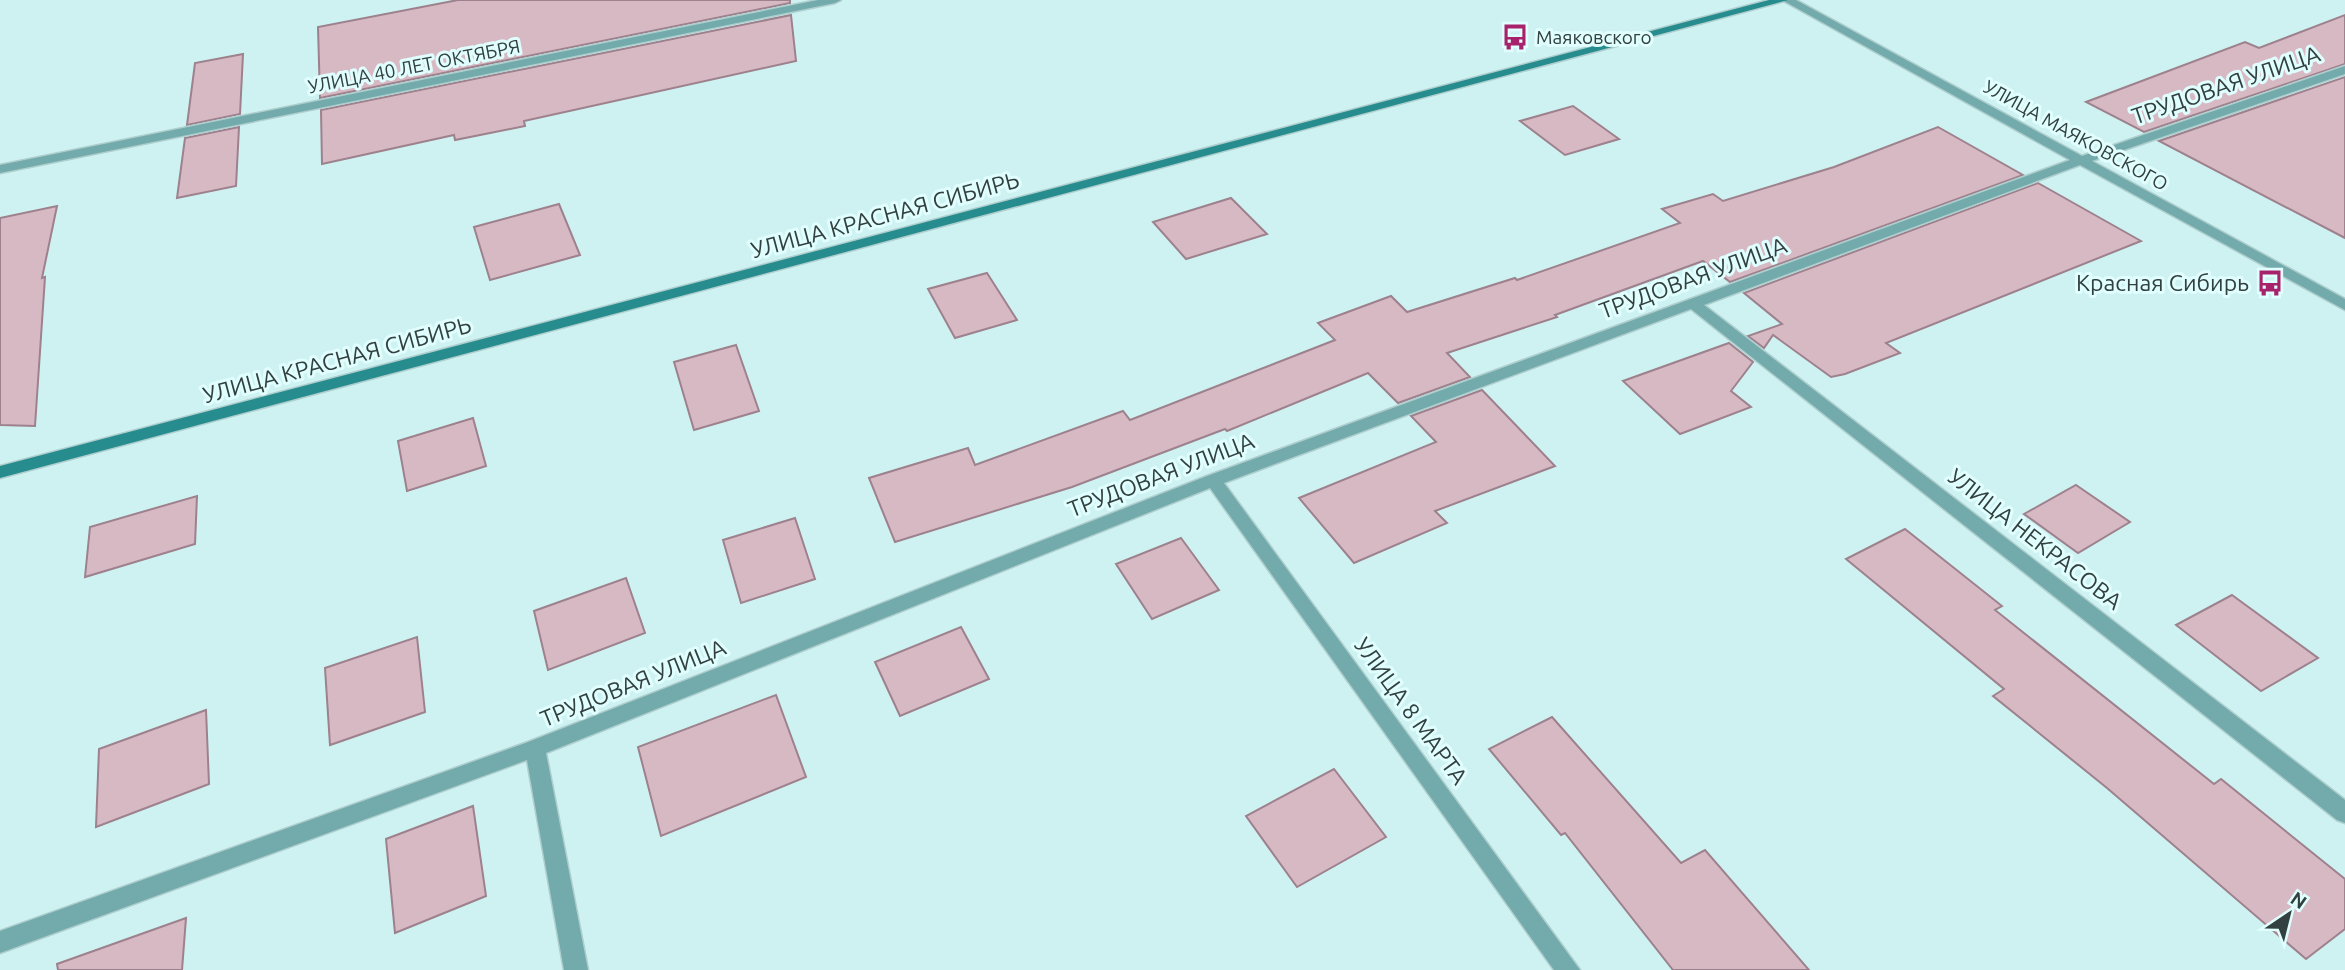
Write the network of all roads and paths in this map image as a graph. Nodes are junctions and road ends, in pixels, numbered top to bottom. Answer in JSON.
{"nodes":[{"id":1,"x":835,"y":0,"type":"edge"},
{"id":2,"x":1782,"y":0,"type":"edge"},
{"id":3,"x":1788,"y":0,"type":"edge"},
{"id":4,"x":2345,"y":70,"type":"edge"},
{"id":5,"x":2082,"y":160,"type":"junction"},
{"id":6,"x":0,"y":169,"type":"edge"},
{"id":7,"x":1694,"y":304,"type":"junction"},
{"id":8,"x":2345,"y":305,"type":"edge"},
{"id":9,"x":0,"y":472,"type":"edge"},
{"id":10,"x":1213,"y":480,"type":"junction"},
{"id":11,"x":535,"y":748,"type":"junction"},
{"id":12,"x":2345,"y":813,"type":"edge"},
{"id":13,"x":0,"y":942,"type":"edge"},
{"id":14,"x":576,"y":970,"type":"edge"},
{"id":15,"x":1568,"y":970,"type":"edge"}],
"edges":[{"from":1,"to":6,"type":"street","name":"УЛИЦА 40 ЛЕТ ОКТЯБРЯ"},
{"from":2,"to":9,"type":"main road","name":"УЛИЦА КРАСНАЯ СИБИРЬ"},
{"from":3,"to":5,"type":"street","name":"УЛИЦА МАЯКОВСКОГО"},
{"from":4,"to":5,"type":"street","name":"ТРУДОВАЯ УЛИЦА"},
{"from":5,"to":7,"type":"street","name":"ТРУДОВАЯ УЛИЦА"},
{"from":5,"to":8,"type":"street","name":"УЛИЦА МАЯКОВСКОГО"},
{"from":7,"to":10,"type":"street","name":"ТРУДОВАЯ УЛИЦА"},
{"from":7,"to":12,"type":"street","name":"УЛИЦА НЕКРАСОВА"},
{"from":10,"to":11,"type":"street","name":"ТРУДОВАЯ УЛИЦА"},
{"from":10,"to":15,"type":"street","name":"УЛИЦА 8 МАРТА"},
{"from":11,"to":13,"type":"street","name":"ТРУДОВАЯ УЛИЦА"},
{"from":11,"to":14,"type":"street"}]}
